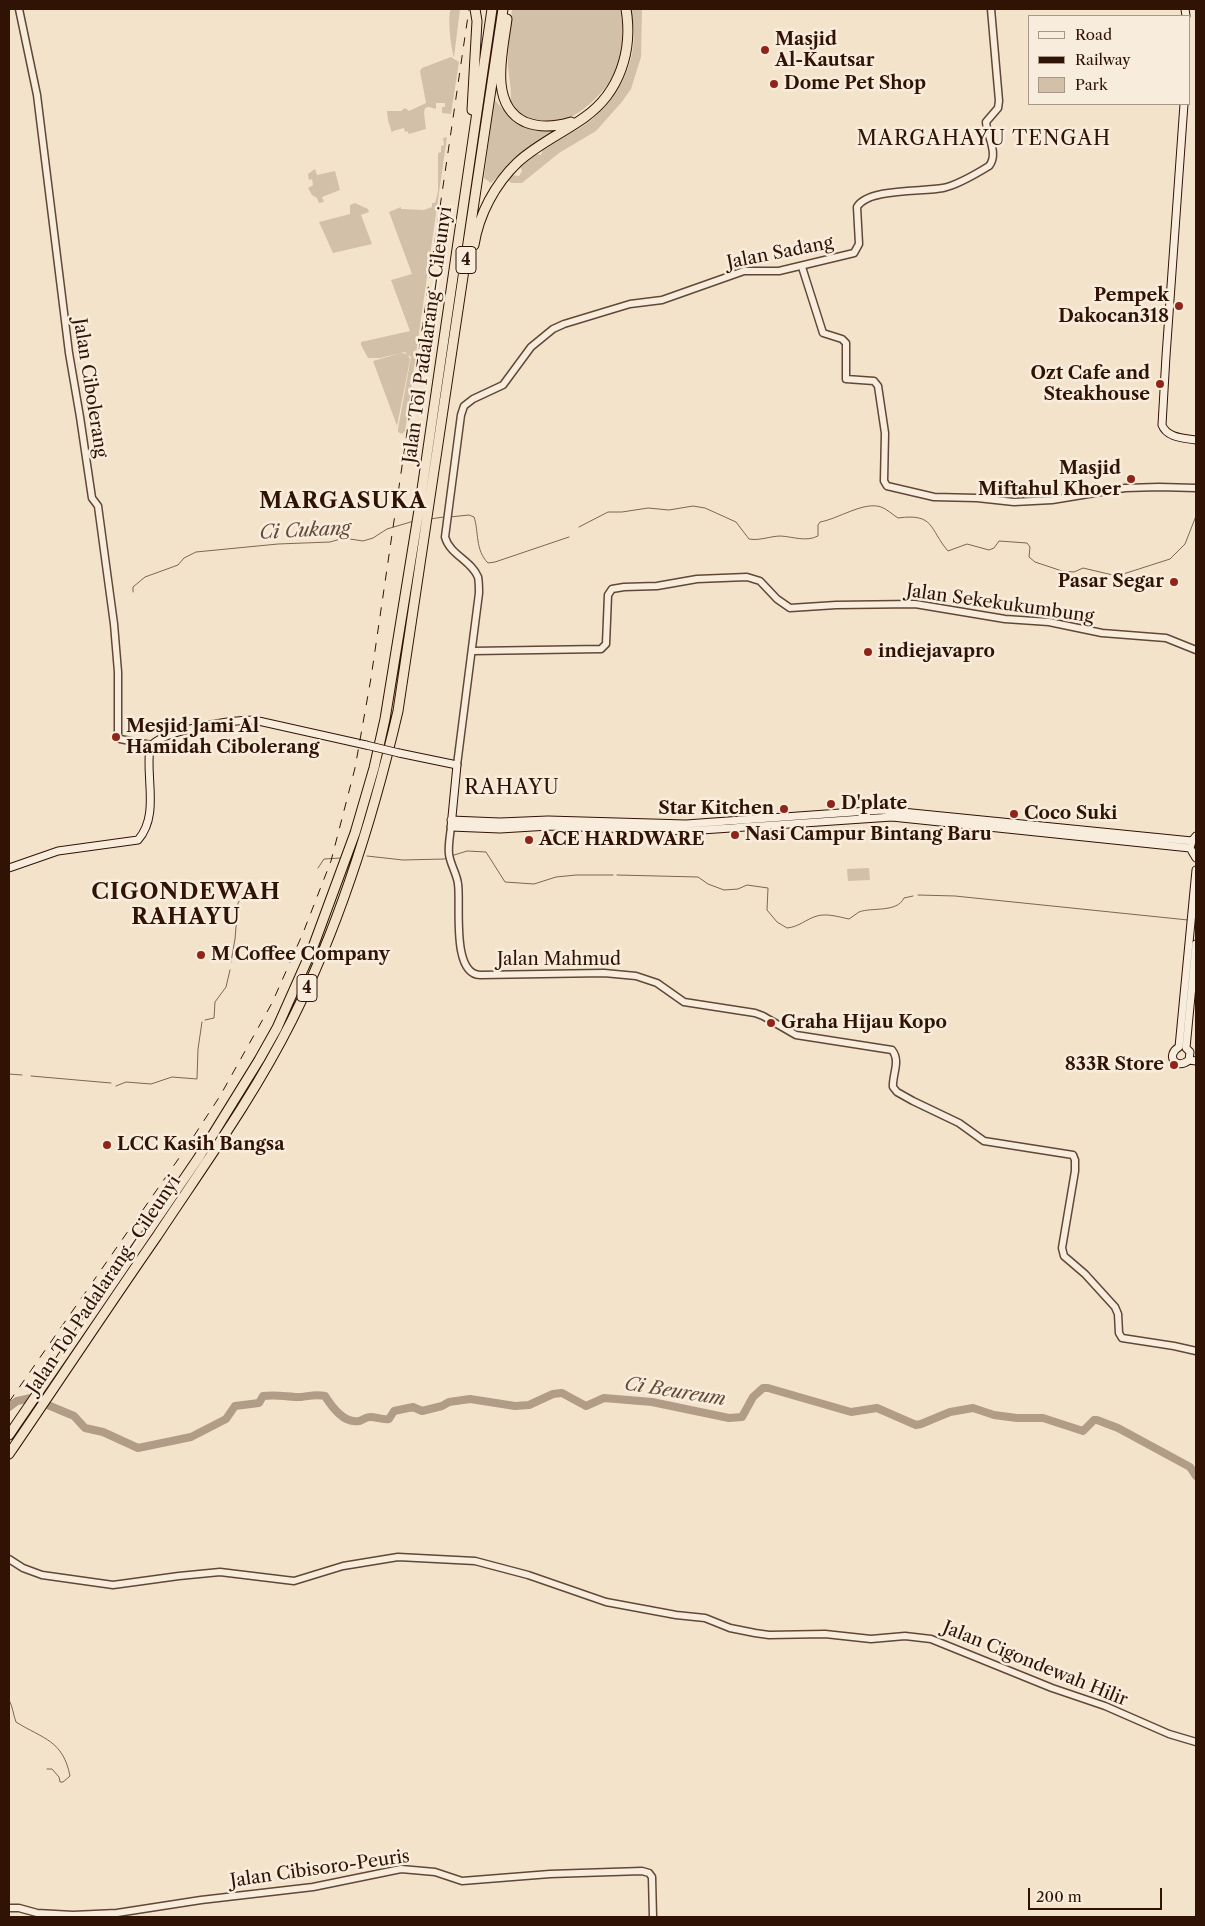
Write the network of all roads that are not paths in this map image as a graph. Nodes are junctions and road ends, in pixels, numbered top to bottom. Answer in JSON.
{"nodes":[{"id":1,"x":19,"y":9,"type":"edge"},
{"id":2,"x":475,"y":9,"type":"edge"},
{"id":3,"x":492,"y":9,"type":"edge"},
{"id":4,"x":503,"y":9,"type":"edge"},
{"id":5,"x":508,"y":9,"type":"edge"},
{"id":6,"x":624,"y":9,"type":"edge"},
{"id":7,"x":991,"y":9,"type":"edge"},
{"id":8,"x":1184,"y":105,"type":"edge"},
{"id":9,"x":472,"y":148,"type":"junction"},
{"id":10,"x":802,"y":266,"type":"junction"},
{"id":11,"x":450,"y":363,"type":"junction"},
{"id":12,"x":1196,"y":440,"type":"edge"},
{"id":13,"x":1196,"y":488,"type":"edge"},
{"id":14,"x":424,"y":510,"type":"junction"},
{"id":15,"x":422,"y":526,"type":"junction"},
{"id":16,"x":1196,"y":650,"type":"edge"},
{"id":17,"x":473,"y":651,"type":"junction"},
{"id":18,"x":152,"y":745,"type":"junction"},
{"id":19,"x":457,"y":765,"type":"junction"},
{"id":20,"x":451,"y":824,"type":"junction"},
{"id":21,"x":1193,"y":842,"type":"edge"},
{"id":22,"x":1196,"y":858,"type":"edge"},
{"id":23,"x":9,"y":868,"type":"edge"},
{"id":24,"x":1196,"y":870,"type":"edge"},
{"id":25,"x":1196,"y":944,"type":"edge"},
{"id":26,"x":1189,"y":1054,"type":"edge"},
{"id":27,"x":1196,"y":1352,"type":"edge"},
{"id":28,"x":9,"y":1435,"type":"edge"},
{"id":29,"x":9,"y":1454,"type":"edge"},
{"id":30,"x":9,"y":1559,"type":"edge"},
{"id":31,"x":1196,"y":1742,"type":"edge"},
{"id":32,"x":9,"y":1908,"type":"edge"},
{"id":33,"x":653,"y":1917,"type":"edge"}],
"edges":[{"from":1,"to":18,"type":"street","name":"Jalan Cibolerang"},
{"from":2,"to":9,"type":"highway"},
{"from":3,"to":9,"type":"highway","name":"Jalan Tol Padalarang–Cileunyi","number":"4"},
{"from":4,"to":11,"type":"highway","name":"Jalan Tol Padalarang–Cileunyi","number":"4"},
{"from":5,"to":6,"type":"highway"},
{"from":6,"to":11,"type":"highway"},
{"from":7,"to":10,"type":"street","name":"Jalan Sadang"},
{"from":8,"to":12,"type":"main road"},
{"from":9,"to":14,"type":"highway","name":"Jalan Tol Padalarang–Cileunyi","number":"4"},
{"from":10,"to":13,"type":"street"},
{"from":10,"to":17,"type":"street","name":"Jalan Sadang"},
{"from":11,"to":14,"type":"highway","name":"Jalan Tol Padalarang–Cileunyi","number":"4"},
{"from":14,"to":15,"type":"highway","name":"Jalan Tol Padalarang–Cileunyi","number":"4"},
{"from":15,"to":28,"type":"highway","name":"Jalan Tol Padalarang–Cileunyi","number":"4"},
{"from":15,"to":29,"type":"highway","name":"Jalan Tol Padalarang–Cileunyi","number":"4"},
{"from":16,"to":17,"type":"street","name":"Jalan Sekekukumbung"},
{"from":17,"to":19,"type":"street"},
{"from":18,"to":19,"type":"main road","bridge":true},
{"from":18,"to":23,"type":"main road"},
{"from":19,"to":20,"type":"main road"},
{"from":20,"to":21,"type":"main road"},
{"from":20,"to":27,"type":"street","name":"Jalan Mahmud"},
{"from":21,"to":22,"type":"main road"},
{"from":24,"to":26,"type":"main road"},
{"from":25,"to":26,"type":"main road"},
{"from":30,"to":31,"type":"street","name":"Jalan Cigondewah Hilir"},
{"from":32,"to":33,"type":"street","name":"Jalan Cibisoro-Peuris"}]}
